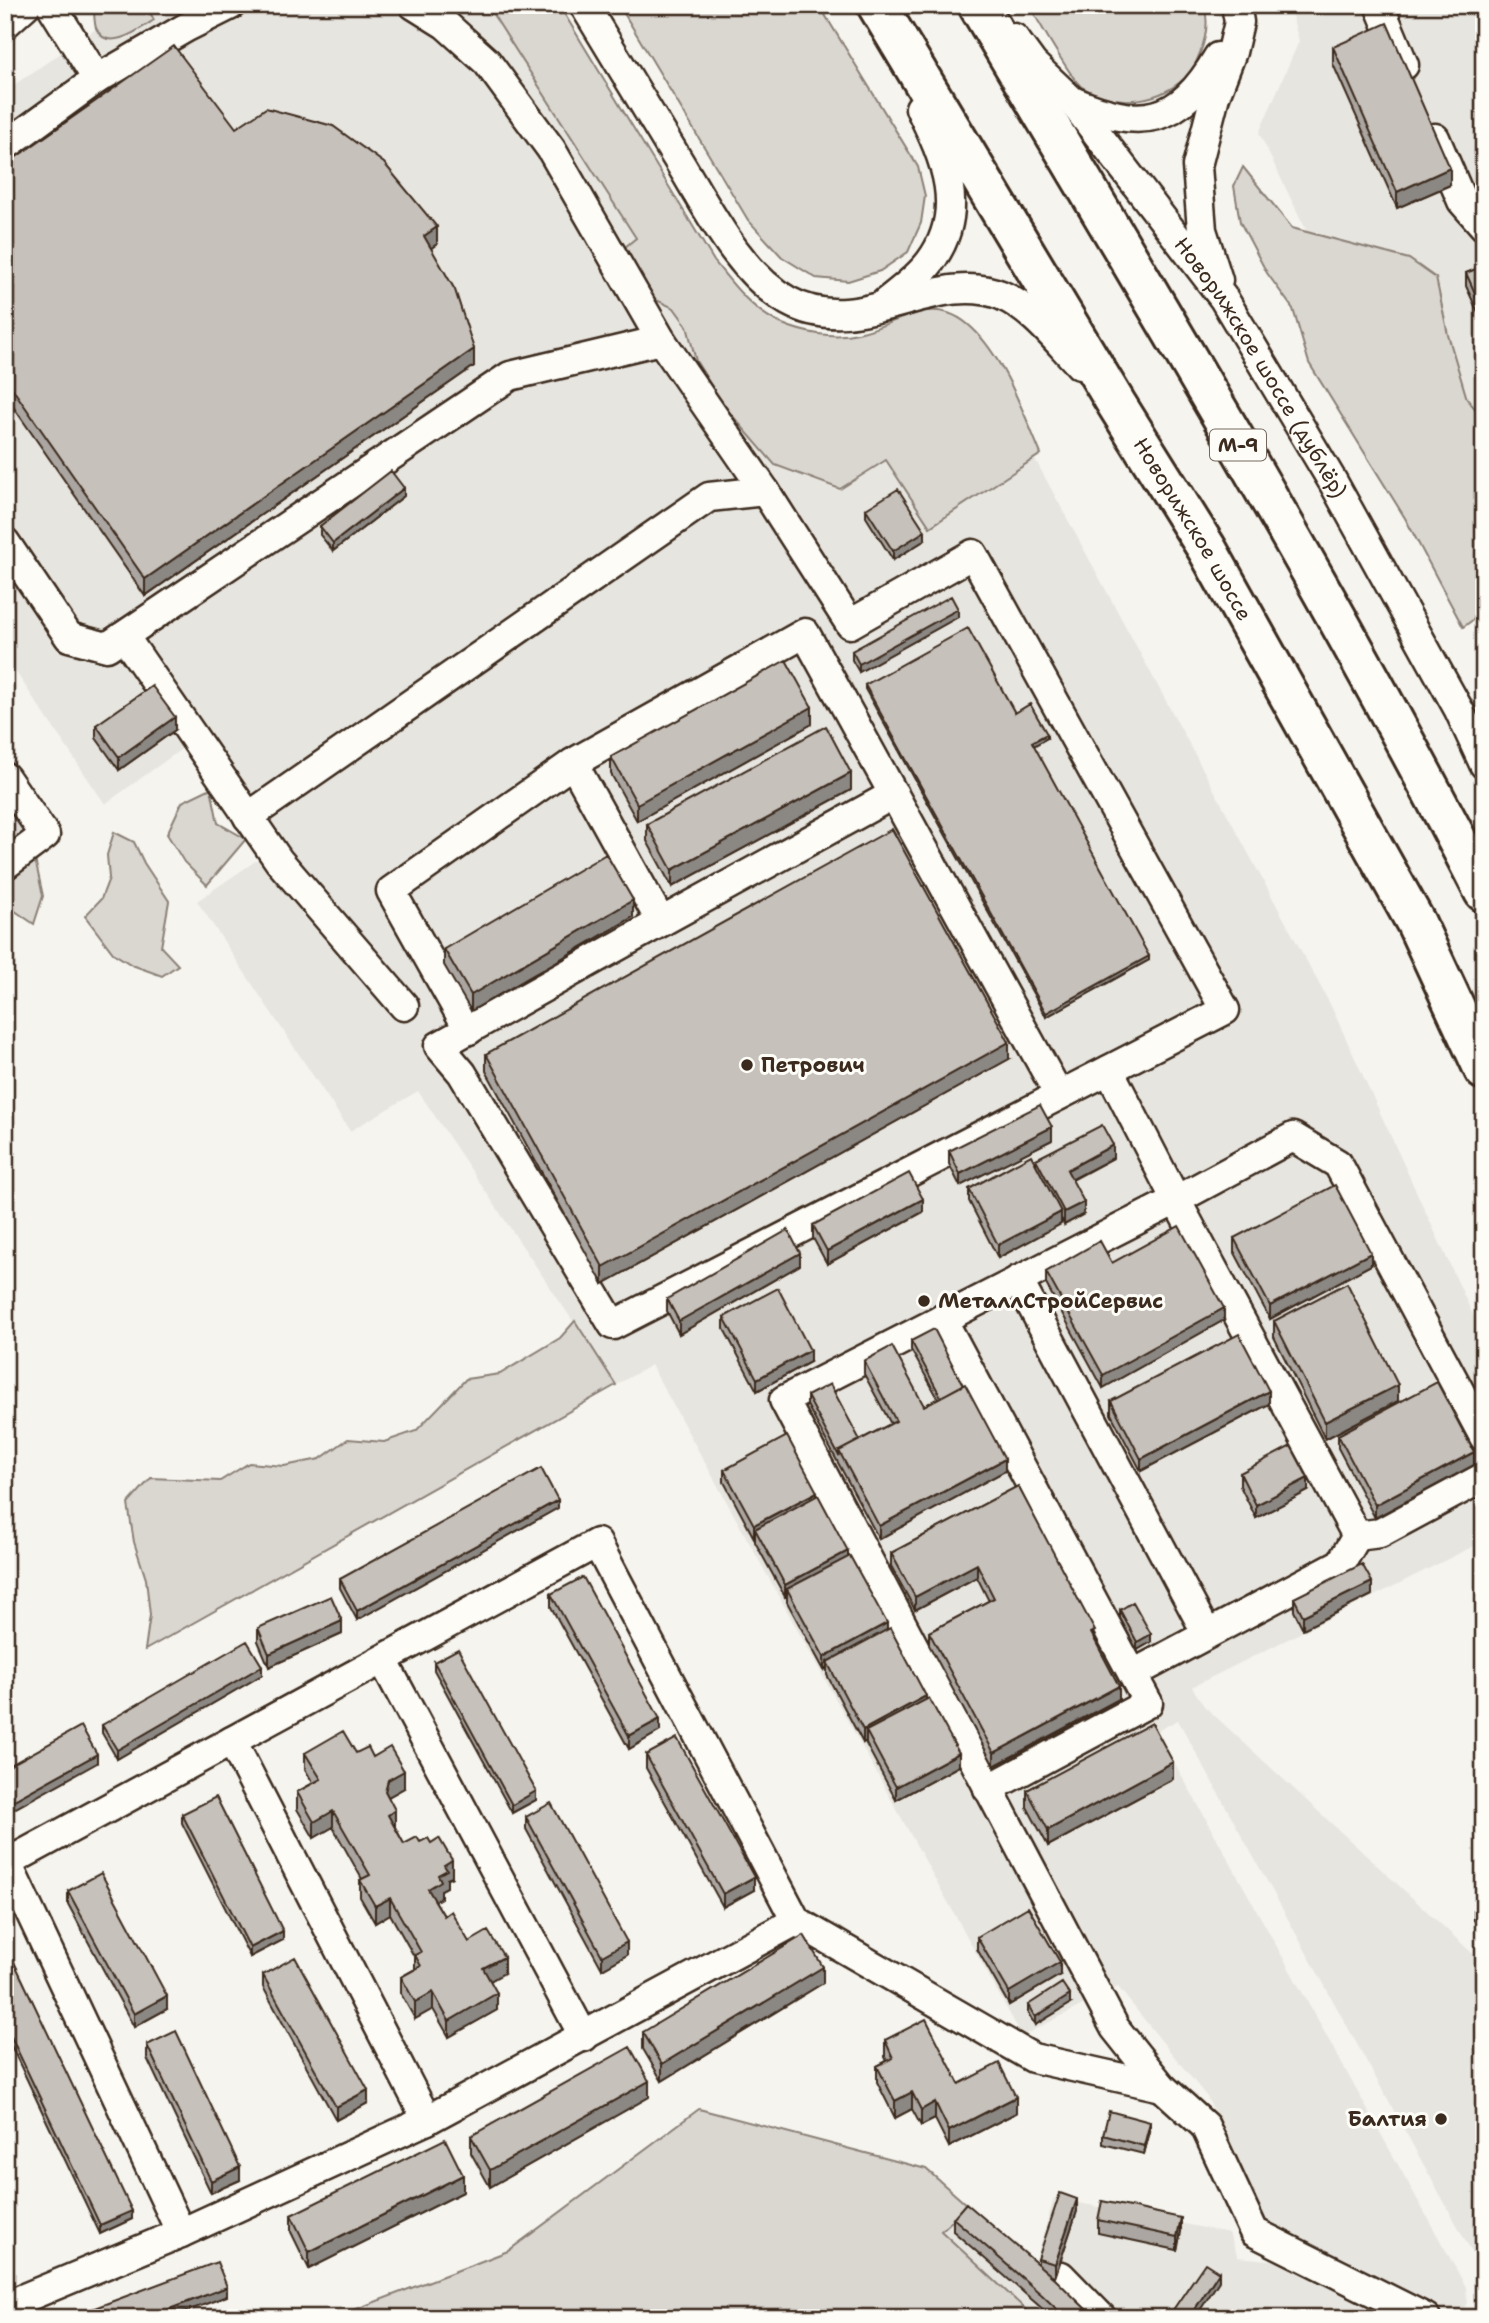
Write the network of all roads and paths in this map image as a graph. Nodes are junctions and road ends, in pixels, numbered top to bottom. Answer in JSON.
{"nodes":[{"id":1,"x":26,"y":5,"type":"edge"},
{"id":2,"x":51,"y":5,"type":"edge"},
{"id":3,"x":231,"y":5,"type":"edge"},
{"id":4,"x":414,"y":5,"type":"edge"},
{"id":5,"x":584,"y":5,"type":"edge"},
{"id":6,"x":869,"y":5,"type":"edge"},
{"id":7,"x":877,"y":5,"type":"edge"},
{"id":8,"x":978,"y":5,"type":"edge"},
{"id":9,"x":989,"y":5,"type":"edge"},
{"id":10,"x":1227,"y":5,"type":"edge"},
{"id":11,"x":1236,"y":5,"type":"edge"},
{"id":12,"x":1379,"y":5,"type":"edge"},
{"id":13,"x":5,"y":24,"type":"edge"},
{"id":14,"x":97,"y":79,"type":"junction"},
{"id":15,"x":1072,"y":101,"type":"junction"},
{"id":16,"x":5,"y":146,"type":"edge"},
{"id":17,"x":1484,"y":226,"type":"edge"},
{"id":18,"x":1224,"y":299,"type":"junction"},
{"id":19,"x":880,"y":307,"type":"junction"},
{"id":20,"x":661,"y":340,"type":"junction"},
{"id":21,"x":1117,"y":405,"type":"junction"},
{"id":22,"x":765,"y":491,"type":"junction"},
{"id":23,"x":5,"y":542,"type":"edge"},
{"id":24,"x":846,"y":618,"type":"junction"},
{"id":25,"x":124,"y":636,"type":"junction"},
{"id":26,"x":808,"y":639,"type":"junction"},
{"id":27,"x":573,"y":763,"type":"junction"},
{"id":28,"x":1484,"y":764,"type":"edge"},
{"id":29,"x":5,"y":777,"type":"edge"},
{"id":30,"x":894,"y":794,"type":"junction"},
{"id":31,"x":248,"y":817,"type":"junction"},
{"id":32,"x":5,"y":865,"type":"edge"},
{"id":33,"x":1484,"y":892,"type":"edge"},
{"id":34,"x":661,"y":922,"type":"junction"},
{"id":35,"x":404,"y":1006,"type":"dead end"},
{"id":36,"x":469,"y":1030,"type":"junction"},
{"id":37,"x":1109,"y":1070,"type":"junction"},
{"id":38,"x":1484,"y":1070,"type":"edge"},
{"id":39,"x":1059,"y":1095,"type":"junction"},
{"id":40,"x":1176,"y":1200,"type":"junction"},
{"id":41,"x":1018,"y":1280,"type":"junction"},
{"id":42,"x":943,"y":1319,"type":"junction"},
{"id":43,"x":1484,"y":1437,"type":"edge"},
{"id":44,"x":1484,"y":1477,"type":"edge"},
{"id":45,"x":1357,"y":1536,"type":"junction"},
{"id":46,"x":1207,"y":1634,"type":"junction"},
{"id":47,"x":383,"y":1660,"type":"junction"},
{"id":48,"x":1133,"y":1674,"type":"junction"},
{"id":49,"x":232,"y":1741,"type":"junction"},
{"id":50,"x":988,"y":1789,"type":"junction"},
{"id":51,"x":6,"y":1863,"type":"edge"},
{"id":52,"x":796,"y":1921,"type":"junction"},
{"id":53,"x":584,"y":2037,"type":"junction"},
{"id":54,"x":1162,"y":2087,"type":"junction"},
{"id":55,"x":426,"y":2120,"type":"junction"},
{"id":56,"x":181,"y":2233,"type":"junction"},
{"id":57,"x":1061,"y":2276,"type":"dead end"},
{"id":58,"x":5,"y":2306,"type":"edge"},
{"id":59,"x":1102,"y":2318,"type":"edge"},
{"id":60,"x":1426,"y":2318,"type":"edge"}],
"edges":[{"from":1,"to":13,"type":"street"},
{"from":2,"to":14,"type":"street"},
{"from":3,"to":14,"type":"street"},
{"from":4,"to":20,"type":"street"},
{"from":5,"to":19,"type":"street"},
{"from":6,"to":19,"type":"street"},
{"from":7,"to":21,"type":"highway","name":"Новорижское шоссе"},
{"from":8,"to":33,"type":"highway","number":"М-9"},
{"from":9,"to":15,"type":"street","name":"Новорижское шоссе (дублёр)"},
{"from":10,"to":15,"type":"street"},
{"from":11,"to":18,"type":"street"},
{"from":12,"to":17,"type":"street"},
{"from":14,"to":16,"type":"street"},
{"from":15,"to":18,"type":"street","name":"Новорижское шоссе (дублёр)"},
{"from":18,"to":28,"type":"street","name":"Новорижское шоссе (дублёр)"},
{"from":19,"to":21,"type":"street"},
{"from":20,"to":22,"type":"street"},
{"from":20,"to":25,"type":"street"},
{"from":21,"to":38,"type":"highway","name":"Новорижское шоссе"},
{"from":22,"to":24,"type":"street"},
{"from":22,"to":31,"type":"street"},
{"from":23,"to":25,"type":"street"},
{"from":24,"to":26,"type":"street"},
{"from":24,"to":37,"type":"street"},
{"from":25,"to":31,"type":"street"},
{"from":26,"to":27,"type":"street"},
{"from":26,"to":30,"type":"street"},
{"from":27,"to":34,"type":"street"},
{"from":27,"to":36,"type":"street"},
{"from":29,"to":32,"type":"street"},
{"from":30,"to":34,"type":"street"},
{"from":30,"to":39,"type":"street"},
{"from":31,"to":35,"type":"street"},
{"from":34,"to":36,"type":"street"},
{"from":36,"to":39,"type":"street"},
{"from":37,"to":39,"type":"street"},
{"from":37,"to":40,"type":"street"},
{"from":40,"to":41,"type":"street"},
{"from":40,"to":43,"type":"street"},
{"from":40,"to":45,"type":"street"},
{"from":41,"to":42,"type":"street"},
{"from":41,"to":46,"type":"street"},
{"from":42,"to":48,"type":"street"},
{"from":42,"to":50,"type":"street"},
{"from":44,"to":45,"type":"street"},
{"from":45,"to":46,"type":"street"},
{"from":46,"to":48,"type":"street"},
{"from":47,"to":49,"type":"street"},
{"from":47,"to":52,"type":"street"},
{"from":47,"to":53,"type":"street"},
{"from":48,"to":50,"type":"street"},
{"from":49,"to":51,"type":"street"},
{"from":49,"to":55,"type":"street"},
{"from":50,"to":54,"type":"street"},
{"from":51,"to":56,"type":"street"},
{"from":52,"to":53,"type":"street"},
{"from":52,"to":54,"type":"street"},
{"from":53,"to":55,"type":"street"},
{"from":54,"to":60,"type":"street"},
{"from":55,"to":56,"type":"street"},
{"from":56,"to":58,"type":"street"},
{"from":57,"to":59,"type":"street"}]}
